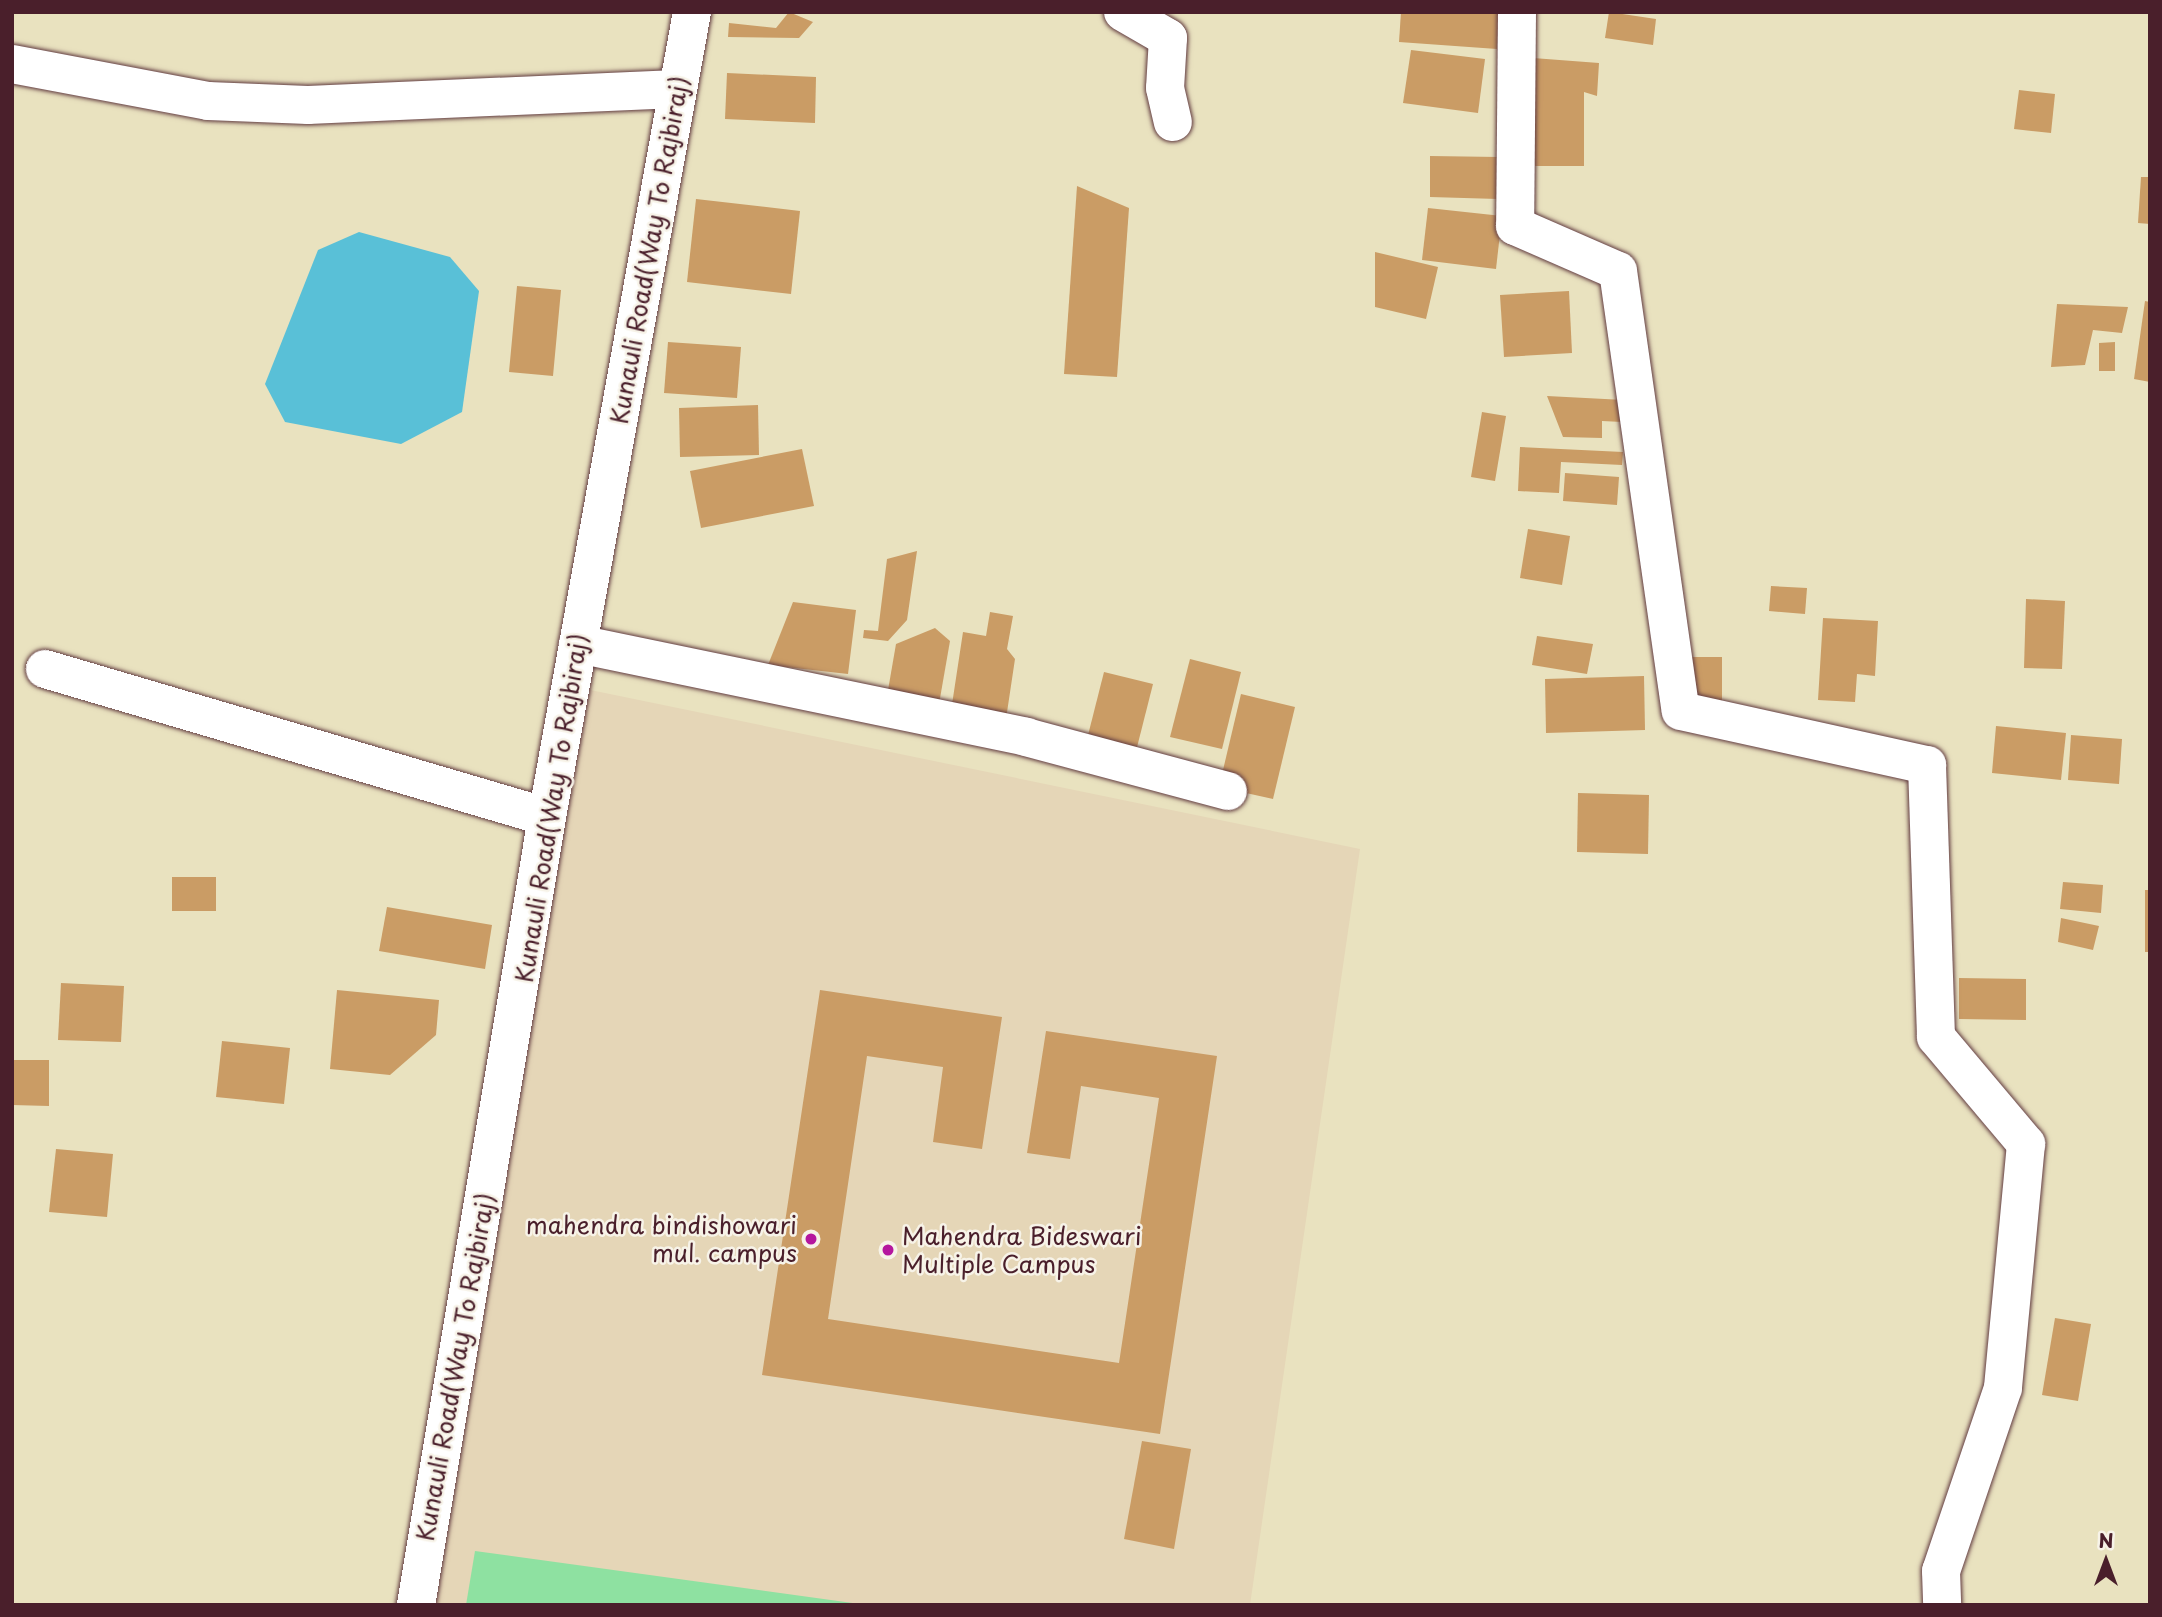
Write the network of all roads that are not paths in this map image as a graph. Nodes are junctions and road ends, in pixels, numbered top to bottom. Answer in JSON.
{"nodes":[{"id":1,"x":692,"y":12,"type":"edge"},
{"id":2,"x":1123,"y":12,"type":"edge"},
{"id":3,"x":1517,"y":12,"type":"edge"},
{"id":4,"x":12,"y":64,"type":"edge"},
{"id":5,"x":677,"y":89,"type":"junction"},
{"id":6,"x":1173,"y":122,"type":"dead end"},
{"id":7,"x":578,"y":644,"type":"junction"},
{"id":8,"x":45,"y":668,"type":"dead end"},
{"id":9,"x":1228,"y":791,"type":"dead end"},
{"id":10,"x":547,"y":817,"type":"junction"},
{"id":11,"x":415,"y":1605,"type":"edge"},
{"id":12,"x":1942,"y":1605,"type":"edge"}],
"edges":[{"from":1,"to":5,"type":"street","name":"Kunauli Road(Way To Rajbiraj)"},
{"from":2,"to":6,"type":"street"},
{"from":3,"to":12,"type":"street"},
{"from":4,"to":5,"type":"street"},
{"from":5,"to":7,"type":"street","name":"Kunauli Road(Way To Rajbiraj)"},
{"from":7,"to":9,"type":"street"},
{"from":7,"to":10,"type":"street","name":"Kunauli Road(Way To Rajbiraj)"},
{"from":8,"to":10,"type":"street"},
{"from":10,"to":11,"type":"street","name":"Kunauli Road(Way To Rajbiraj)"}]}
